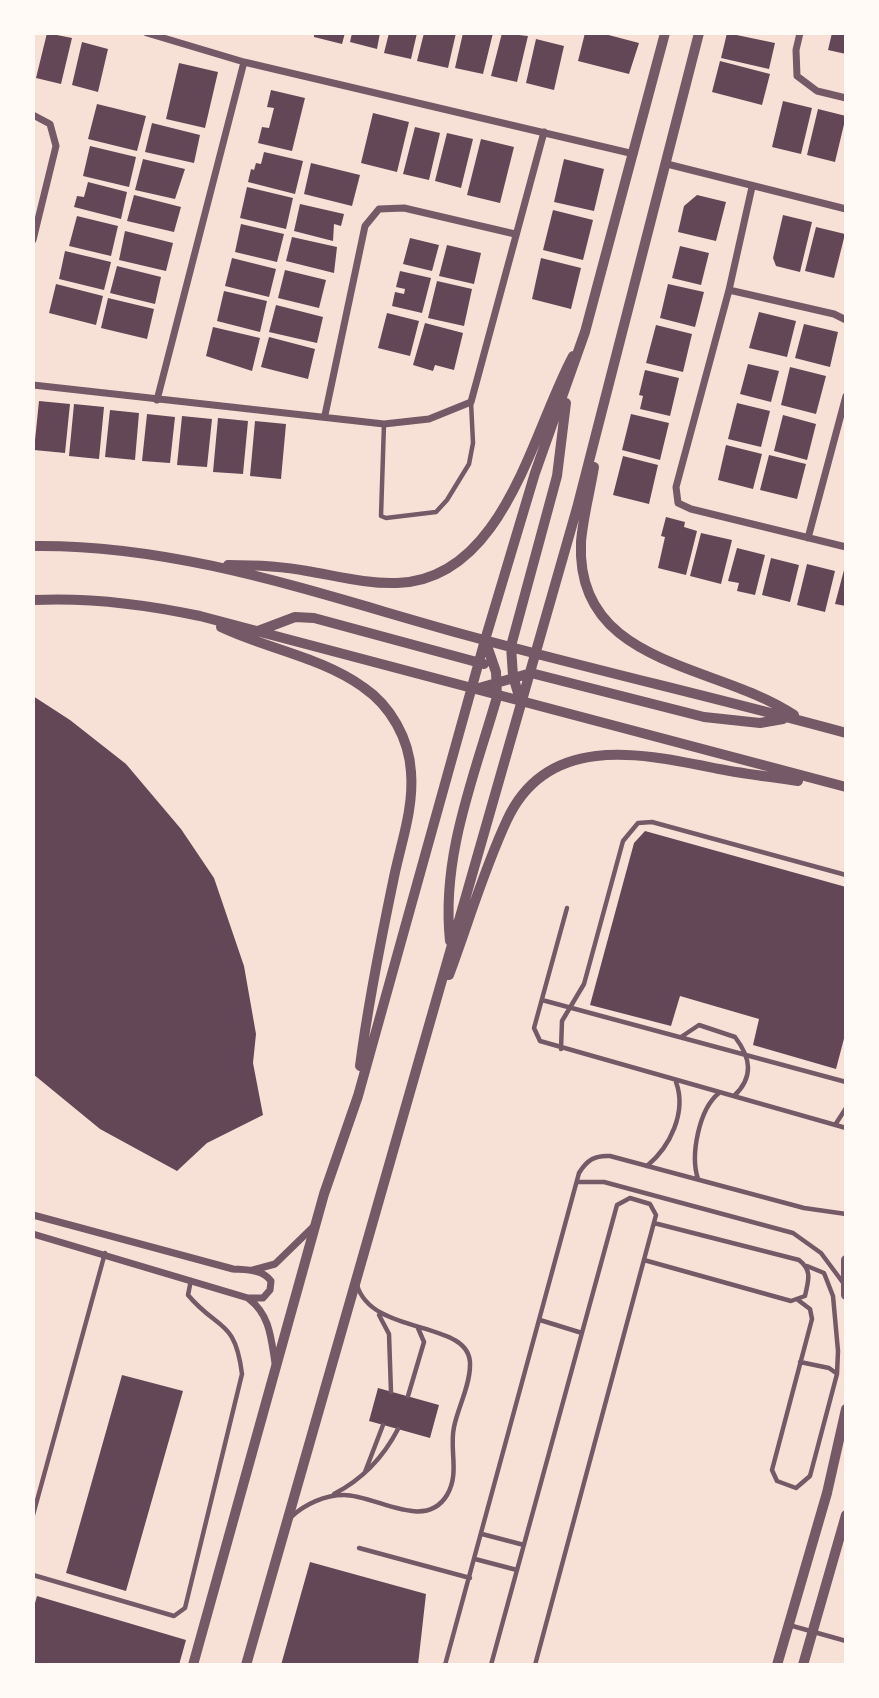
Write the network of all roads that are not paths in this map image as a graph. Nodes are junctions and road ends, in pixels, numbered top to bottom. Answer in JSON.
{"nodes":[{"id":1,"x":147,"y":33,"type":"edge"},
{"id":2,"x":665,"y":33,"type":"edge"},
{"id":3,"x":699,"y":33,"type":"edge"},
{"id":4,"x":800,"y":33,"type":"edge"},
{"id":5,"x":175,"y":37,"type":"edge"},
{"id":6,"x":244,"y":62,"type":"junction"},
{"id":7,"x":846,"y":98,"type":"edge"},
{"id":8,"x":33,"y":115,"type":"edge"},
{"id":9,"x":544,"y":132,"type":"junction"},
{"id":10,"x":634,"y":154,"type":"junction"},
{"id":11,"x":667,"y":164,"type":"junction"},
{"id":12,"x":752,"y":187,"type":"junction"},
{"id":13,"x":846,"y":209,"type":"edge"},
{"id":14,"x":515,"y":234,"type":"junction"},
{"id":15,"x":33,"y":240,"type":"edge"},
{"id":16,"x":729,"y":290,"type":"junction"},
{"id":17,"x":846,"y":320,"type":"edge"},
{"id":18,"x":585,"y":332,"type":"junction"},
{"id":19,"x":33,"y":385,"type":"edge"},
{"id":20,"x":566,"y":393,"type":"junction"},
{"id":21,"x":846,"y":396,"type":"edge"},
{"id":22,"x":606,"y":399,"type":"junction"},
{"id":23,"x":157,"y":400,"type":"junction"},
{"id":24,"x":471,"y":402,"type":"junction"},
{"id":25,"x":325,"y":415,"type":"junction"},
{"id":26,"x":384,"y":424,"type":"junction"},
{"id":27,"x":808,"y":538,"type":"junction"},
{"id":28,"x":33,"y":546,"type":"edge"},
{"id":29,"x":846,"y":547,"type":"edge"},
{"id":30,"x":212,"y":565,"type":"junction"},
{"id":31,"x":33,"y":600,"type":"edge"},
{"id":32,"x":200,"y":616,"type":"junction"},
{"id":33,"x":258,"y":631,"type":"junction"},
{"id":34,"x":485,"y":640,"type":"junction"},
{"id":35,"x":511,"y":646,"type":"junction"},
{"id":36,"x":536,"y":653,"type":"junction"},
{"id":37,"x":511,"y":662,"type":"junction"},
{"id":38,"x":479,"y":664,"type":"junction"},
{"id":39,"x":494,"y":664,"type":"junction"},
{"id":40,"x":531,"y":673,"type":"junction"},
{"id":41,"x":513,"y":676,"type":"junction"},
{"id":42,"x":497,"y":681,"type":"junction"},
{"id":43,"x":471,"y":690,"type":"junction"},
{"id":44,"x":497,"y":697,"type":"junction"},
{"id":45,"x":522,"y":703,"type":"junction"},
{"id":46,"x":789,"y":718,"type":"junction"},
{"id":47,"x":802,"y":721,"type":"junction"},
{"id":48,"x":846,"y":733,"type":"edge"},
{"id":49,"x":846,"y":788,"type":"edge"},
{"id":50,"x":846,"y":875,"type":"edge"},
{"id":51,"x":567,"y":908,"type":"dead end"},
{"id":52,"x":450,"y":947,"type":"junction"},
{"id":53,"x":542,"y":1000,"type":"junction"},
{"id":54,"x":570,"y":1007,"type":"junction"},
{"id":55,"x":681,"y":1037,"type":"junction"},
{"id":56,"x":561,"y":1049,"type":"junction"},
{"id":57,"x":746,"y":1055,"type":"junction"},
{"id":58,"x":676,"y":1081,"type":"junction"},
{"id":59,"x":846,"y":1082,"type":"edge"},
{"id":60,"x":719,"y":1093,"type":"junction"},
{"id":61,"x":358,"y":1096,"type":"junction"},
{"id":62,"x":410,"y":1097,"type":"junction"},
{"id":63,"x":734,"y":1097,"type":"junction"},
{"id":64,"x":846,"y":1108,"type":"edge"},
{"id":65,"x":834,"y":1126,"type":"junction"},
{"id":66,"x":846,"y":1128,"type":"edge"},
{"id":67,"x":646,"y":1166,"type":"junction"},
{"id":68,"x":699,"y":1180,"type":"junction"},
{"id":69,"x":577,"y":1182,"type":"junction"},
{"id":70,"x":846,"y":1214,"type":"edge"},
{"id":71,"x":33,"y":1215,"type":"edge"},
{"id":72,"x":654,"y":1223,"type":"junction"},
{"id":73,"x":316,"y":1224,"type":"junction"},
{"id":74,"x":33,"y":1234,"type":"edge"},
{"id":75,"x":105,"y":1254,"type":"junction"},
{"id":76,"x":644,"y":1260,"type":"junction"},
{"id":77,"x":846,"y":1260,"type":"edge"},
{"id":78,"x":807,"y":1266,"type":"junction"},
{"id":79,"x":253,"y":1270,"type":"junction"},
{"id":80,"x":356,"y":1279,"type":"junction"},
{"id":81,"x":191,"y":1280,"type":"junction"},
{"id":82,"x":845,"y":1290,"type":"edge"},
{"id":83,"x":248,"y":1298,"type":"junction"},
{"id":84,"x":798,"y":1300,"type":"junction"},
{"id":85,"x":378,"y":1313,"type":"junction"},
{"id":86,"x":540,"y":1320,"type":"junction"},
{"id":87,"x":417,"y":1327,"type":"junction"},
{"id":88,"x":582,"y":1333,"type":"junction"},
{"id":89,"x":800,"y":1362,"type":"junction"},
{"id":90,"x":276,"y":1366,"type":"junction"},
{"id":91,"x":836,"y":1374,"type":"junction"},
{"id":92,"x":391,"y":1392,"type":"dead end"},
{"id":93,"x":408,"y":1396,"type":"dead end"},
{"id":94,"x":846,"y":1409,"type":"edge"},
{"id":95,"x":383,"y":1425,"type":"dead end"},
{"id":96,"x":398,"y":1429,"type":"dead end"},
{"id":97,"x":363,"y":1475,"type":"junction"},
{"id":98,"x":330,"y":1496,"type":"junction"},
{"id":99,"x":33,"y":1515,"type":"edge"},
{"id":100,"x":846,"y":1515,"type":"edge"},
{"id":101,"x":288,"y":1520,"type":"junction"},
{"id":102,"x":482,"y":1534,"type":"junction"},
{"id":103,"x":524,"y":1545,"type":"junction"},
{"id":104,"x":359,"y":1548,"type":"dead end"},
{"id":105,"x":475,"y":1559,"type":"junction"},
{"id":106,"x":517,"y":1570,"type":"junction"},
{"id":107,"x":33,"y":1575,"type":"edge"},
{"id":108,"x":470,"y":1578,"type":"junction"},
{"id":109,"x":788,"y":1625,"type":"junction"},
{"id":110,"x":812,"y":1631,"type":"junction"},
{"id":111,"x":846,"y":1641,"type":"edge"},
{"id":112,"x":193,"y":1665,"type":"edge"},
{"id":113,"x":246,"y":1665,"type":"edge"},
{"id":114,"x":446,"y":1665,"type":"edge"},
{"id":115,"x":491,"y":1665,"type":"edge"},
{"id":116,"x":535,"y":1665,"type":"edge"},
{"id":117,"x":778,"y":1665,"type":"edge"},
{"id":118,"x":803,"y":1665,"type":"edge"}],
"edges":[{"from":1,"to":5,"type":"street"},
{"from":2,"to":10,"type":"street"},
{"from":3,"to":11,"type":"street"},
{"from":4,"to":7,"type":"street"},
{"from":5,"to":6,"type":"street"},
{"from":6,"to":9,"type":"street"},
{"from":6,"to":23,"type":"street"},
{"from":8,"to":15,"type":"street"},
{"from":9,"to":10,"type":"street"},
{"from":9,"to":14,"type":"street"},
{"from":10,"to":18,"type":"street"},
{"from":11,"to":12,"type":"street"},
{"from":11,"to":22,"type":"street"},
{"from":12,"to":13,"type":"street"},
{"from":12,"to":16,"type":"street"},
{"from":14,"to":24,"type":"street"},
{"from":14,"to":25,"type":"street"},
{"from":16,"to":17,"type":"street"},
{"from":16,"to":27,"type":"street"},
{"from":18,"to":20,"type":"street"},
{"from":18,"to":30,"type":"street"},
{"from":19,"to":23,"type":"street"},
{"from":20,"to":34,"type":"street"},
{"from":20,"to":35,"type":"street"},
{"from":21,"to":27,"type":"street"},
{"from":22,"to":36,"type":"street"},
{"from":22,"to":47,"type":"street"},
{"from":23,"to":25,"type":"street"},
{"from":24,"to":26,"type":"street"},
{"from":24,"to":26,"type":"lane"},
{"from":25,"to":26,"type":"street"},
{"from":27,"to":29,"type":"street"},
{"from":28,"to":30,"type":"street"},
{"from":30,"to":34,"type":"street"},
{"from":31,"to":32,"type":"street"},
{"from":32,"to":33,"type":"street"},
{"from":32,"to":61,"type":"street"},
{"from":33,"to":38,"type":"street"},
{"from":33,"to":43,"type":"street"},
{"from":34,"to":35,"type":"street"},
{"from":34,"to":38,"type":"street"},
{"from":34,"to":39,"type":"street"},
{"from":35,"to":36,"type":"street"},
{"from":35,"to":37,"type":"street"},
{"from":36,"to":37,"type":"street"},
{"from":36,"to":40,"type":"street"},
{"from":36,"to":46,"type":"street"},
{"from":37,"to":39,"type":"street"},
{"from":37,"to":41,"type":"street"},
{"from":38,"to":39,"type":"street"},
{"from":38,"to":43,"type":"street"},
{"from":39,"to":42,"type":"street"},
{"from":40,"to":41,"type":"street"},
{"from":40,"to":45,"type":"street"},
{"from":40,"to":46,"type":"street"},
{"from":41,"to":42,"type":"street"},
{"from":41,"to":45,"type":"street"},
{"from":42,"to":43,"type":"street"},
{"from":42,"to":44,"type":"street"},
{"from":43,"to":44,"type":"street"},
{"from":43,"to":61,"type":"street"},
{"from":44,"to":45,"type":"street"},
{"from":44,"to":52,"type":"street"},
{"from":45,"to":49,"type":"street"},
{"from":45,"to":52,"type":"street"},
{"from":46,"to":47,"type":"street"},
{"from":47,"to":48,"type":"street"},
{"from":49,"to":62,"type":"street"},
{"from":50,"to":54,"type":"lane"},
{"from":51,"to":53,"type":"lane"},
{"from":52,"to":62,"type":"street"},
{"from":53,"to":54,"type":"lane"},
{"from":53,"to":56,"type":"lane"},
{"from":54,"to":55,"type":"lane"},
{"from":54,"to":56,"type":"lane"},
{"from":55,"to":57,"type":"lane"},
{"from":55,"to":57,"type":"lane"},
{"from":56,"to":58,"type":"lane"},
{"from":57,"to":59,"type":"lane"},
{"from":57,"to":63,"type":"lane"},
{"from":58,"to":60,"type":"lane"},
{"from":58,"to":67,"type":"lane"},
{"from":60,"to":63,"type":"lane"},
{"from":60,"to":68,"type":"lane"},
{"from":61,"to":73,"type":"street"},
{"from":62,"to":80,"type":"street"},
{"from":63,"to":65,"type":"lane"},
{"from":64,"to":65,"type":"lane"},
{"from":65,"to":66,"type":"lane"},
{"from":67,"to":68,"type":"lane"},
{"from":67,"to":69,"type":"lane"},
{"from":68,"to":70,"type":"lane"},
{"from":69,"to":82,"type":"lane"},
{"from":69,"to":86,"type":"lane"},
{"from":71,"to":79,"type":"street"},
{"from":72,"to":76,"type":"lane"},
{"from":72,"to":78,"type":"lane"},
{"from":72,"to":88,"type":"lane"},
{"from":73,"to":79,"type":"street"},
{"from":73,"to":90,"type":"street"},
{"from":74,"to":75,"type":"street"},
{"from":75,"to":81,"type":"street"},
{"from":75,"to":99,"type":"lane"},
{"from":76,"to":84,"type":"lane"},
{"from":76,"to":116,"type":"lane"},
{"from":77,"to":82,"type":"street"},
{"from":78,"to":84,"type":"lane"},
{"from":78,"to":91,"type":"lane"},
{"from":79,"to":83,"type":"street"},
{"from":80,"to":85,"type":"lane"},
{"from":80,"to":101,"type":"street"},
{"from":81,"to":83,"type":"street"},
{"from":81,"to":107,"type":"lane"},
{"from":83,"to":90,"type":"street"},
{"from":84,"to":89,"type":"lane"},
{"from":85,"to":87,"type":"lane"},
{"from":85,"to":92,"type":"lane"},
{"from":86,"to":88,"type":"lane"},
{"from":86,"to":102,"type":"lane"},
{"from":87,"to":93,"type":"lane"},
{"from":87,"to":98,"type":"lane"},
{"from":88,"to":103,"type":"lane"},
{"from":89,"to":91,"type":"lane"},
{"from":89,"to":91,"type":"lane"},
{"from":90,"to":112,"type":"street"},
{"from":94,"to":109,"type":"street"},
{"from":95,"to":97,"type":"lane"},
{"from":96,"to":97,"type":"lane"},
{"from":97,"to":98,"type":"lane"},
{"from":98,"to":101,"type":"lane"},
{"from":100,"to":110,"type":"street"},
{"from":101,"to":113,"type":"street"},
{"from":102,"to":103,"type":"lane"},
{"from":102,"to":105,"type":"lane"},
{"from":103,"to":106,"type":"lane"},
{"from":104,"to":108,"type":"lane"},
{"from":105,"to":106,"type":"lane"},
{"from":105,"to":108,"type":"lane"},
{"from":106,"to":115,"type":"lane"},
{"from":108,"to":114,"type":"lane"},
{"from":109,"to":110,"type":"lane"},
{"from":109,"to":117,"type":"street"},
{"from":110,"to":111,"type":"lane"},
{"from":110,"to":118,"type":"street"}]}
